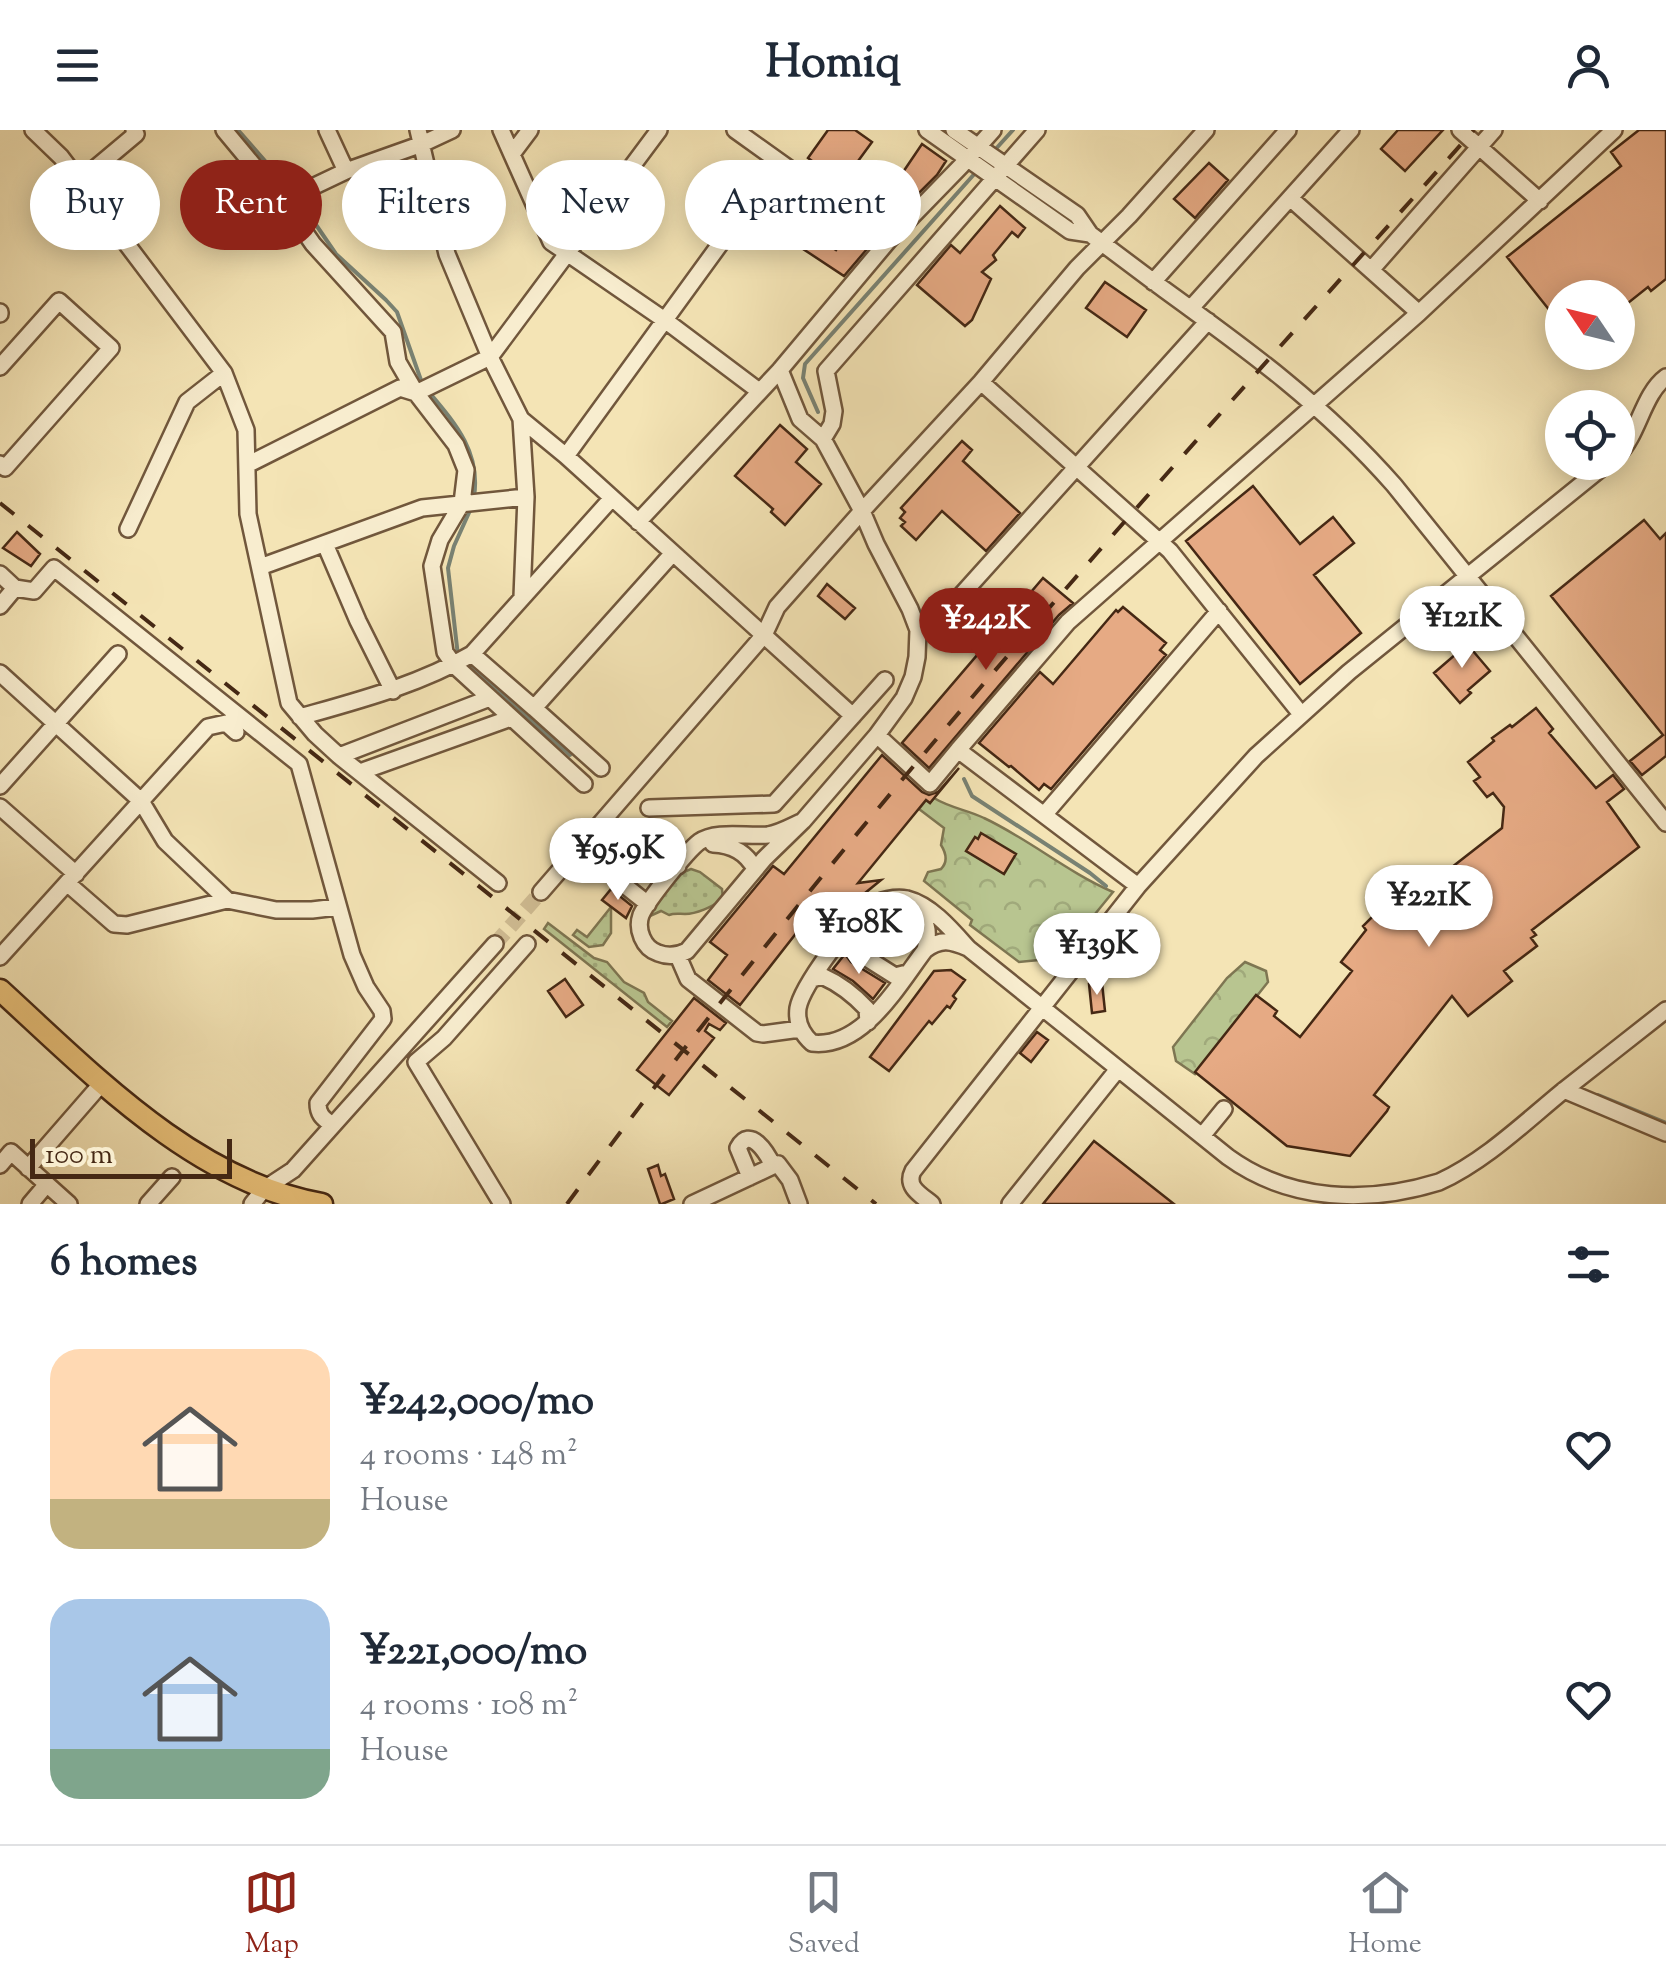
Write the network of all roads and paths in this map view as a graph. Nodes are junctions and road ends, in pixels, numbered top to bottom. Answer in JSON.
{"nodes":[{"id":1,"x":32,"y":130,"type":"edge"},
{"id":2,"x":134,"y":130,"type":"edge"},
{"id":3,"x":224,"y":130,"type":"edge"},
{"id":4,"x":326,"y":130,"type":"edge"},
{"id":5,"x":452,"y":130,"type":"edge"},
{"id":6,"x":501,"y":130,"type":"edge"},
{"id":7,"x":530,"y":130,"type":"edge"},
{"id":8,"x":659,"y":130,"type":"edge"},
{"id":9,"x":735,"y":130,"type":"edge"},
{"id":10,"x":927,"y":130,"type":"edge"},
{"id":11,"x":954,"y":130,"type":"edge"},
{"id":12,"x":992,"y":130,"type":"edge"},
{"id":13,"x":1037,"y":130,"type":"edge"},
{"id":14,"x":1206,"y":130,"type":"edge"},
{"id":15,"x":1288,"y":130,"type":"edge"},
{"id":16,"x":1350,"y":130,"type":"edge"},
{"id":17,"x":1460,"y":130,"type":"edge"},
{"id":18,"x":1494,"y":130,"type":"edge"},
{"id":19,"x":1614,"y":130,"type":"edge"},
{"id":20,"x":420,"y":137,"type":"edge"},
{"id":21,"x":1479,"y":147,"type":"junction"},
{"id":22,"x":512,"y":154,"type":"junction"},
{"id":23,"x":976,"y":155,"type":"junction"},
{"id":24,"x":64,"y":160,"type":"edge"},
{"id":25,"x":105,"y":160,"type":"edge"},
{"id":26,"x":249,"y":160,"type":"edge"},
{"id":27,"x":370,"y":160,"type":"edge"},
{"id":28,"x":776,"y":160,"type":"edge"},
{"id":29,"x":342,"y":163,"type":"edge"},
{"id":30,"x":996,"y":170,"type":"junction"},
{"id":31,"x":1290,"y":198,"type":"junction"},
{"id":32,"x":1540,"y":201,"type":"junction"},
{"id":33,"x":921,"y":209,"type":"edge"},
{"id":34,"x":1095,"y":238,"type":"junction"},
{"id":35,"x":132,"y":250,"type":"edge"},
{"id":36,"x":318,"y":250,"type":"edge"},
{"id":37,"x":717,"y":250,"type":"edge"},
{"id":38,"x":881,"y":250,"type":"edge"},
{"id":39,"x":568,"y":254,"type":"junction"},
{"id":40,"x":1370,"y":270,"type":"junction"},
{"id":41,"x":1154,"y":282,"type":"junction"},
{"id":42,"x":1191,"y":308,"type":"junction"},
{"id":43,"x":1419,"y":313,"type":"junction"},
{"id":44,"x":666,"y":321,"type":"junction"},
{"id":45,"x":1208,"y":321,"type":"junction"},
{"id":46,"x":490,"y":357,"type":"junction"},
{"id":47,"x":0,"y":367,"type":"edge"},
{"id":48,"x":780,"y":370,"type":"junction"},
{"id":49,"x":224,"y":373,"type":"junction"},
{"id":50,"x":1666,"y":377,"type":"edge"},
{"id":51,"x":981,"y":382,"type":"junction"},
{"id":52,"x":759,"y":391,"type":"junction"},
{"id":53,"x":416,"y":394,"type":"junction"},
{"id":54,"x":1315,"y":404,"type":"junction"},
{"id":55,"x":520,"y":419,"type":"junction"},
{"id":56,"x":1635,"y":430,"type":"edge"},
{"id":57,"x":823,"y":439,"type":"junction"},
{"id":58,"x":566,"y":456,"type":"junction"},
{"id":59,"x":0,"y":464,"type":"edge"},
{"id":60,"x":247,"y":465,"type":"junction"},
{"id":61,"x":1077,"y":467,"type":"junction"},
{"id":62,"x":1586,"y":480,"type":"edge"},
{"id":63,"x":526,"y":497,"type":"junction"},
{"id":64,"x":612,"y":498,"type":"junction"},
{"id":65,"x":462,"y":503,"type":"junction"},
{"id":66,"x":862,"y":511,"type":"junction"},
{"id":67,"x":638,"y":522,"type":"junction"},
{"id":68,"x":128,"y":529,"type":"dead end"},
{"id":69,"x":1160,"y":541,"type":"junction"},
{"id":70,"x":325,"y":544,"type":"junction"},
{"id":71,"x":673,"y":553,"type":"junction"},
{"id":72,"x":260,"y":568,"type":"junction"},
{"id":73,"x":0,"y":574,"type":"edge"},
{"id":74,"x":1466,"y":576,"type":"junction"},
{"id":75,"x":15,"y":588,"type":"junction"},
{"id":76,"x":522,"y":598,"type":"junction"},
{"id":77,"x":0,"y":606,"type":"edge"},
{"id":78,"x":1219,"y":611,"type":"junction"},
{"id":79,"x":918,"y":630,"type":"junction"},
{"id":80,"x":764,"y":635,"type":"junction"},
{"id":81,"x":118,"y":654,"type":"dead end"},
{"id":82,"x":471,"y":654,"type":"junction"},
{"id":83,"x":454,"y":664,"type":"junction"},
{"id":84,"x":0,"y":673,"type":"edge"},
{"id":85,"x":885,"y":680,"type":"dead end"},
{"id":86,"x":393,"y":691,"type":"junction"},
{"id":87,"x":490,"y":698,"type":"junction"},
{"id":88,"x":534,"y":708,"type":"junction"},
{"id":89,"x":1301,"y":714,"type":"junction"},
{"id":90,"x":853,"y":716,"type":"junction"},
{"id":91,"x":300,"y":717,"type":"junction"},
{"id":92,"x":511,"y":718,"type":"junction"},
{"id":93,"x":56,"y":724,"type":"junction"},
{"id":94,"x":236,"y":732,"type":"dead end"},
{"id":95,"x":877,"y":735,"type":"junction"},
{"id":96,"x":958,"y":750,"type":"junction"},
{"id":97,"x":339,"y":756,"type":"junction"},
{"id":98,"x":601,"y":768,"type":"dead end"},
{"id":99,"x":360,"y":772,"type":"junction"},
{"id":100,"x":584,"y":784,"type":"dead end"},
{"id":101,"x":0,"y":786,"type":"edge"},
{"id":102,"x":141,"y":801,"type":"junction"},
{"id":103,"x":0,"y":808,"type":"edge"},
{"id":104,"x":649,"y":808,"type":"dead end"},
{"id":105,"x":1044,"y":815,"type":"junction"},
{"id":106,"x":803,"y":820,"type":"junction"},
{"id":107,"x":1666,"y":823,"type":"edge"},
{"id":108,"x":646,"y":838,"type":"dead end"},
{"id":109,"x":690,"y":851,"type":"junction"},
{"id":110,"x":678,"y":866,"type":"junction"},
{"id":111,"x":755,"y":869,"type":"junction"},
{"id":112,"x":614,"y":877,"type":"dead end"},
{"id":113,"x":71,"y":879,"type":"junction"},
{"id":114,"x":498,"y":883,"type":"dead end"},
{"id":115,"x":1138,"y":886,"type":"junction"},
{"id":116,"x":541,"y":892,"type":"tunnel mouth"},
{"id":117,"x":227,"y":900,"type":"junction"},
{"id":118,"x":889,"y":900,"type":"junction"},
{"id":119,"x":648,"y":904,"type":"junction"},
{"id":120,"x":337,"y":906,"type":"junction"},
{"id":121,"x":852,"y":925,"type":"junction"},
{"id":122,"x":495,"y":944,"type":"tunnel mouth"},
{"id":123,"x":527,"y":944,"type":"dead end"},
{"id":124,"x":968,"y":948,"type":"junction"},
{"id":125,"x":925,"y":950,"type":"junction"},
{"id":126,"x":678,"y":956,"type":"junction"},
{"id":127,"x":0,"y":957,"type":"edge"},
{"id":128,"x":907,"y":973,"type":"junction"},
{"id":129,"x":812,"y":979,"type":"junction"},
{"id":130,"x":0,"y":990,"type":"edge"},
{"id":131,"x":1042,"y":1007,"type":"junction"},
{"id":132,"x":1666,"y":1010,"type":"edge"},
{"id":133,"x":868,"y":1022,"type":"junction"},
{"id":134,"x":800,"y":1028,"type":"junction"},
{"id":135,"x":1118,"y":1069,"type":"junction"},
{"id":136,"x":102,"y":1084,"type":"junction"},
{"id":137,"x":1564,"y":1090,"type":"junction"},
{"id":138,"x":1224,"y":1110,"type":"dead end"},
{"id":139,"x":332,"y":1126,"type":"junction"},
{"id":140,"x":1666,"y":1133,"type":"edge"},
{"id":141,"x":1202,"y":1136,"type":"junction"},
{"id":142,"x":0,"y":1164,"type":"edge"},
{"id":143,"x":774,"y":1166,"type":"junction"},
{"id":144,"x":28,"y":1168,"type":"junction"},
{"id":145,"x":172,"y":1177,"type":"dead end"},
{"id":146,"x":750,"y":1177,"type":"junction"},
{"id":147,"x":47,"y":1184,"type":"junction"},
{"id":148,"x":258,"y":1197,"type":"edge"},
{"id":149,"x":927,"y":1202,"type":"edge"},
{"id":150,"x":1353,"y":1202,"type":"edge"},
{"id":151,"x":308,"y":1203,"type":"edge"},
{"id":152,"x":30,"y":1204,"type":"edge"},
{"id":153,"x":69,"y":1204,"type":"edge"},
{"id":154,"x":148,"y":1204,"type":"edge"},
{"id":155,"x":502,"y":1204,"type":"edge"},
{"id":156,"x":692,"y":1204,"type":"edge"},
{"id":157,"x":799,"y":1204,"type":"edge"},
{"id":158,"x":1010,"y":1204,"type":"edge"}],
"edges":[{"from":1,"to":24,"type":"street"},
{"from":2,"to":25,"type":"street"},
{"from":3,"to":26,"type":"street"},
{"from":4,"to":29,"type":"street"},
{"from":5,"to":20,"type":"street"},
{"from":6,"to":22,"type":"street"},
{"from":7,"to":22,"type":"street"},
{"from":8,"to":39,"type":"street"},
{"from":9,"to":28,"type":"street"},
{"from":10,"to":23,"type":"street"},
{"from":11,"to":23,"type":"street"},
{"from":12,"to":23,"type":"street"},
{"from":13,"to":30,"type":"street"},
{"from":14,"to":34,"type":"street"},
{"from":15,"to":41,"type":"street"},
{"from":16,"to":31,"type":"street"},
{"from":17,"to":21,"type":"street"},
{"from":18,"to":21,"type":"street"},
{"from":19,"to":32,"type":"street"},
{"from":20,"to":27,"type":"street"},
{"from":20,"to":46,"type":"street"},
{"from":21,"to":32,"type":"street"},
{"from":21,"to":40,"type":"street"},
{"from":22,"to":39,"type":"street"},
{"from":23,"to":30,"type":"street"},
{"from":23,"to":33,"type":"street"},
{"from":30,"to":34,"type":"street"},
{"from":30,"to":57,"type":"street"},
{"from":31,"to":40,"type":"street"},
{"from":31,"to":42,"type":"street"},
{"from":32,"to":43,"type":"street"},
{"from":34,"to":41,"type":"street"},
{"from":34,"to":51,"type":"street"},
{"from":35,"to":49,"type":"street"},
{"from":36,"to":53,"type":"street"},
{"from":37,"to":44,"type":"street"},
{"from":38,"to":48,"type":"street"},
{"from":39,"to":44,"type":"street"},
{"from":39,"to":46,"type":"street"},
{"from":40,"to":43,"type":"street"},
{"from":41,"to":42,"type":"street"},
{"from":42,"to":45,"type":"street"},
{"from":43,"to":54,"type":"street"},
{"from":44,"to":52,"type":"street"},
{"from":44,"to":58,"type":"street"},
{"from":45,"to":54,"type":"street"},
{"from":45,"to":61,"type":"street"},
{"from":46,"to":53,"type":"street"},
{"from":46,"to":55,"type":"street"},
{"from":47,"to":59,"type":"street"},
{"from":48,"to":52,"type":"street"},
{"from":48,"to":57,"type":"street"},
{"from":49,"to":60,"type":"street"},
{"from":49,"to":68,"type":"street"},
{"from":50,"to":56,"type":"street"},
{"from":51,"to":61,"type":"street"},
{"from":51,"to":66,"type":"street"},
{"from":52,"to":67,"type":"street"},
{"from":53,"to":60,"type":"street"},
{"from":53,"to":65,"type":"street"},
{"from":54,"to":69,"type":"street"},
{"from":54,"to":74,"type":"street"},
{"from":55,"to":58,"type":"street"},
{"from":55,"to":63,"type":"street"},
{"from":57,"to":66,"type":"street"},
{"from":58,"to":64,"type":"street"},
{"from":60,"to":72,"type":"street"},
{"from":61,"to":69,"type":"street"},
{"from":61,"to":79,"type":"street"},
{"from":62,"to":74,"type":"street"},
{"from":63,"to":65,"type":"street"},
{"from":63,"to":76,"type":"street"},
{"from":64,"to":67,"type":"street"},
{"from":64,"to":76,"type":"street"},
{"from":65,"to":70,"type":"street"},
{"from":65,"to":83,"type":"street"},
{"from":66,"to":79,"type":"street"},
{"from":66,"to":80,"type":"street"},
{"from":67,"to":71,"type":"street"},
{"from":69,"to":78,"type":"street"},
{"from":69,"to":96,"type":"street"},
{"from":70,"to":72,"type":"street"},
{"from":70,"to":86,"type":"street"},
{"from":71,"to":80,"type":"street"},
{"from":71,"to":88,"type":"street"},
{"from":72,"to":91,"type":"street"},
{"from":73,"to":75,"type":"street"},
{"from":74,"to":89,"type":"street"},
{"from":74,"to":107,"type":"street"},
{"from":75,"to":77,"type":"street"},
{"from":75,"to":120,"type":"street"},
{"from":76,"to":82,"type":"street"},
{"from":78,"to":89,"type":"street"},
{"from":78,"to":105,"type":"street"},
{"from":79,"to":95,"type":"street"},
{"from":80,"to":90,"type":"street"},
{"from":80,"to":116,"type":"street"},
{"from":81,"to":93,"type":"street"},
{"from":82,"to":83,"type":"street"},
{"from":82,"to":88,"type":"street"},
{"from":83,"to":86,"type":"street"},
{"from":83,"to":87,"type":"street"},
{"from":84,"to":93,"type":"street"},
{"from":85,"to":90,"type":"street"},
{"from":86,"to":91,"type":"street"},
{"from":87,"to":92,"type":"street"},
{"from":87,"to":97,"type":"street"},
{"from":88,"to":98,"type":"street"},
{"from":89,"to":115,"type":"street"},
{"from":90,"to":104,"type":"street"},
{"from":91,"to":97,"type":"street"},
{"from":92,"to":99,"type":"street"},
{"from":92,"to":100,"type":"street"},
{"from":93,"to":101,"type":"street"},
{"from":93,"to":102,"type":"street"},
{"from":94,"to":102,"type":"street"},
{"from":95,"to":96,"type":"street"},
{"from":95,"to":106,"type":"street"},
{"from":96,"to":105,"type":"street"},
{"from":97,"to":99,"type":"street"},
{"from":99,"to":114,"type":"street"},
{"from":102,"to":113,"type":"street"},
{"from":102,"to":117,"type":"street"},
{"from":103,"to":113,"type":"street"},
{"from":105,"to":115,"type":"street"},
{"from":106,"to":109,"type":"street"},
{"from":106,"to":111,"type":"street"},
{"from":108,"to":110,"type":"street"},
{"from":109,"to":110,"type":"street"},
{"from":109,"to":111,"type":"street"},
{"from":110,"to":119,"type":"street"},
{"from":111,"to":126,"type":"street"},
{"from":112,"to":119,"type":"street"},
{"from":113,"to":117,"type":"street"},
{"from":113,"to":127,"type":"street"},
{"from":115,"to":131,"type":"street"},
{"from":117,"to":120,"type":"street"},
{"from":118,"to":121,"type":"street"},
{"from":118,"to":124,"type":"street"},
{"from":118,"to":125,"type":"street"},
{"from":119,"to":126,"type":"street"},
{"from":120,"to":139,"type":"street"},
{"from":121,"to":128,"type":"street"},
{"from":121,"to":129,"type":"street"},
{"from":122,"to":139,"type":"street"},
{"from":123,"to":155,"type":"street"},
{"from":124,"to":125,"type":"street"},
{"from":124,"to":131,"type":"street"},
{"from":125,"to":128,"type":"street"},
{"from":126,"to":134,"type":"street"},
{"from":128,"to":133,"type":"street"},
{"from":129,"to":133,"type":"street"},
{"from":129,"to":134,"type":"street"},
{"from":130,"to":136,"type":"main road"},
{"from":131,"to":135,"type":"street"},
{"from":131,"to":149,"type":"street"},
{"from":132,"to":137,"type":"street"},
{"from":133,"to":134,"type":"street"},
{"from":135,"to":141,"type":"street"},
{"from":135,"to":158,"type":"street"},
{"from":136,"to":144,"type":"street"},
{"from":136,"to":148,"type":"main road"},
{"from":137,"to":140,"type":"street"},
{"from":137,"to":150,"type":"street"},
{"from":138,"to":141,"type":"street"},
{"from":139,"to":148,"type":"street"},
{"from":141,"to":150,"type":"street"},
{"from":142,"to":144,"type":"street"},
{"from":143,"to":146,"type":"street"},
{"from":143,"to":146,"type":"street"},
{"from":143,"to":157,"type":"street"},
{"from":144,"to":147,"type":"street"},
{"from":145,"to":154,"type":"street"},
{"from":146,"to":156,"type":"street"},
{"from":147,"to":152,"type":"street"},
{"from":147,"to":153,"type":"street"},
{"from":148,"to":151,"type":"main road"}]}
